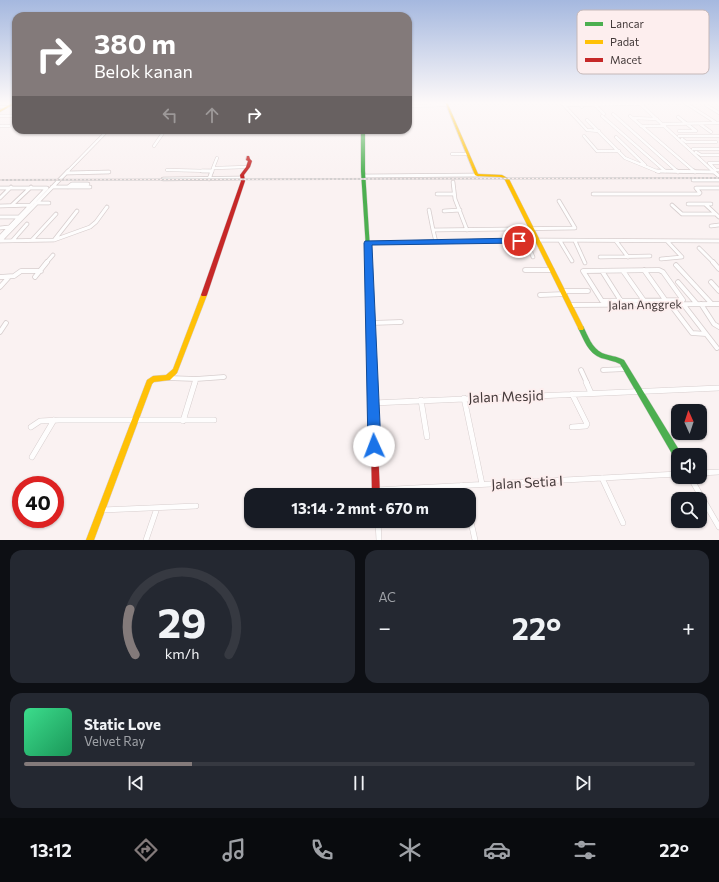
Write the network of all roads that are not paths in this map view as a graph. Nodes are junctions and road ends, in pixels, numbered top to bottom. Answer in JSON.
{"nodes":[{"id":1,"x":457,"y":127,"type":"edge"},
{"id":2,"x":584,"y":127,"type":"edge"},
{"id":3,"x":595,"y":127,"type":"edge"},
{"id":4,"x":614,"y":127,"type":"edge"},
{"id":5,"x":628,"y":127,"type":"edge"},
{"id":6,"x":642,"y":127,"type":"edge"},
{"id":7,"x":666,"y":127,"type":"edge"},
{"id":8,"x":691,"y":127,"type":"edge"},
{"id":9,"x":705,"y":127,"type":"edge"},
{"id":10,"x":599,"y":131,"type":"junction"},
{"id":11,"x":679,"y":131,"type":"dead end"},
{"id":12,"x":711,"y":132,"type":"dead end"},
{"id":13,"x":104,"y":134,"type":"edge"},
{"id":14,"x":162,"y":134,"type":"edge"},
{"id":15,"x":363,"y":134,"type":"edge"},
{"id":16,"x":584,"y":136,"type":"dead end"},
{"id":17,"x":708,"y":136,"type":"junction"},
{"id":18,"x":719,"y":136,"type":"edge"},
{"id":19,"x":616,"y":137,"type":"dead end"},
{"id":20,"x":716,"y":142,"type":"junction"},
{"id":21,"x":719,"y":144,"type":"edge"},
{"id":22,"x":154,"y":146,"type":"dead end"},
{"id":23,"x":719,"y":148,"type":"edge"},
{"id":24,"x":619,"y":151,"type":"junction"},
{"id":25,"x":452,"y":154,"type":"dead end"},
{"id":26,"x":468,"y":154,"type":"junction"},
{"id":27,"x":719,"y":155,"type":"edge"},
{"id":28,"x":248,"y":157,"type":"dead end"},
{"id":29,"x":217,"y":158,"type":"dead end"},
{"id":30,"x":719,"y":163,"type":"edge"},
{"id":31,"x":646,"y":166,"type":"junction"},
{"id":32,"x":248,"y":167,"type":"junction"},
{"id":33,"x":212,"y":169,"type":"junction"},
{"id":34,"x":167,"y":170,"type":"dead end"},
{"id":35,"x":719,"y":170,"type":"edge"},
{"id":36,"x":109,"y":172,"type":"dead end"},
{"id":37,"x":666,"y":172,"type":"junction"},
{"id":38,"x":678,"y":172,"type":"junction"},
{"id":39,"x":695,"y":172,"type":"junction"},
{"id":40,"x":714,"y":172,"type":"junction"},
{"id":41,"x":67,"y":173,"type":"junction"},
{"id":42,"x":477,"y":175,"type":"junction"},
{"id":43,"x":363,"y":176,"type":"junction"},
{"id":44,"x":719,"y":176,"type":"edge"},
{"id":45,"x":242,"y":178,"type":"junction"},
{"id":46,"x":163,"y":179,"type":"dead end"},
{"id":47,"x":209,"y":179,"type":"junction"},
{"id":48,"x":693,"y":180,"type":"dead end"},
{"id":49,"x":719,"y":180,"type":"edge"},
{"id":50,"x":453,"y":182,"type":"dead end"},
{"id":51,"x":88,"y":184,"type":"dead end"},
{"id":52,"x":53,"y":186,"type":"junction"},
{"id":53,"x":0,"y":187,"type":"edge"},
{"id":54,"x":11,"y":187,"type":"junction"},
{"id":55,"x":31,"y":187,"type":"junction"},
{"id":56,"x":67,"y":187,"type":"junction"},
{"id":57,"x":90,"y":187,"type":"dead end"},
{"id":58,"x":719,"y":188,"type":"edge"},
{"id":59,"x":437,"y":194,"type":"dead end"},
{"id":60,"x":454,"y":194,"type":"junction"},
{"id":61,"x":593,"y":194,"type":"dead end"},
{"id":62,"x":0,"y":198,"type":"edge"},
{"id":63,"x":559,"y":201,"type":"dead end"},
{"id":64,"x":36,"y":203,"type":"junction"},
{"id":65,"x":49,"y":203,"type":"dead end"},
{"id":66,"x":688,"y":204,"type":"dead end"},
{"id":67,"x":705,"y":204,"type":"junction"},
{"id":68,"x":711,"y":204,"type":"dead end"},
{"id":69,"x":12,"y":205,"type":"junction"},
{"id":70,"x":31,"y":205,"type":"junction"},
{"id":71,"x":672,"y":205,"type":"dead end"},
{"id":72,"x":0,"y":206,"type":"edge"},
{"id":73,"x":108,"y":207,"type":"dead end"},
{"id":74,"x":429,"y":210,"type":"dead end"},
{"id":75,"x":460,"y":210,"type":"junction"},
{"id":76,"x":77,"y":211,"type":"dead end"},
{"id":77,"x":444,"y":211,"type":"dead end"},
{"id":78,"x":56,"y":214,"type":"dead end"},
{"id":79,"x":715,"y":214,"type":"junction"},
{"id":80,"x":0,"y":217,"type":"edge"},
{"id":81,"x":19,"y":217,"type":"junction"},
{"id":82,"x":719,"y":217,"type":"edge"},
{"id":83,"x":27,"y":224,"type":"dead end"},
{"id":84,"x":719,"y":225,"type":"edge"},
{"id":85,"x":711,"y":226,"type":"dead end"},
{"id":86,"x":9,"y":227,"type":"junction"},
{"id":87,"x":0,"y":228,"type":"edge"},
{"id":88,"x":532,"y":229,"type":"junction"},
{"id":89,"x":433,"y":230,"type":"junction"},
{"id":90,"x":467,"y":230,"type":"junction"},
{"id":91,"x":0,"y":237,"type":"edge"},
{"id":92,"x":13,"y":240,"type":"junction"},
{"id":93,"x":32,"y":240,"type":"junction"},
{"id":94,"x":54,"y":240,"type":"junction"},
{"id":95,"x":537,"y":240,"type":"junction"},
{"id":96,"x":719,"y":240,"type":"edge"},
{"id":97,"x":526,"y":241,"type":"junction"},
{"id":98,"x":560,"y":241,"type":"junction"},
{"id":99,"x":575,"y":241,"type":"junction"},
{"id":100,"x":616,"y":241,"type":"junction"},
{"id":101,"x":667,"y":241,"type":"junction"},
{"id":102,"x":436,"y":242,"type":"junction"},
{"id":103,"x":368,"y":243,"type":"junction"},
{"id":104,"x":699,"y":248,"type":"dead end"},
{"id":105,"x":53,"y":255,"type":"dead end"},
{"id":106,"x":628,"y":256,"type":"junction"},
{"id":107,"x":650,"y":256,"type":"dead end"},
{"id":108,"x":533,"y":257,"type":"dead end"},
{"id":109,"x":600,"y":257,"type":"dead end"},
{"id":110,"x":661,"y":259,"type":"dead end"},
{"id":111,"x":572,"y":261,"type":"dead end"},
{"id":112,"x":585,"y":262,"type":"dead end"},
{"id":113,"x":676,"y":265,"type":"dead end"},
{"id":114,"x":719,"y":269,"type":"edge"},
{"id":115,"x":525,"y":270,"type":"dead end"},
{"id":116,"x":552,"y":270,"type":"junction"},
{"id":117,"x":623,"y":270,"type":"junction"},
{"id":118,"x":644,"y":270,"type":"junction"},
{"id":119,"x":41,"y":271,"type":"junction"},
{"id":120,"x":602,"y":271,"type":"junction"},
{"id":121,"x":0,"y":277,"type":"edge"},
{"id":122,"x":9,"y":277,"type":"junction"},
{"id":123,"x":35,"y":277,"type":"dead end"},
{"id":124,"x":678,"y":282,"type":"dead end"},
{"id":125,"x":711,"y":282,"type":"dead end"},
{"id":126,"x":0,"y":287,"type":"edge"},
{"id":127,"x":588,"y":291,"type":"dead end"},
{"id":128,"x":719,"y":291,"type":"edge"},
{"id":129,"x":564,"y":293,"type":"junction"},
{"id":130,"x":540,"y":294,"type":"dead end"},
{"id":131,"x":621,"y":301,"type":"junction"},
{"id":132,"x":666,"y":301,"type":"junction"},
{"id":133,"x":646,"y":303,"type":"junction"},
{"id":134,"x":670,"y":304,"type":"junction"},
{"id":135,"x":683,"y":304,"type":"junction"},
{"id":136,"x":699,"y":304,"type":"junction"},
{"id":137,"x":712,"y":304,"type":"junction"},
{"id":138,"x":718,"y":304,"type":"edge"},
{"id":139,"x":570,"y":305,"type":"junction"},
{"id":140,"x":401,"y":322,"type":"dead end"},
{"id":141,"x":6,"y":323,"type":"dead end"},
{"id":142,"x":370,"y":323,"type":"junction"},
{"id":143,"x":719,"y":327,"type":"edge"},
{"id":144,"x":0,"y":332,"type":"edge"},
{"id":145,"x":706,"y":334,"type":"junction"},
{"id":146,"x":717,"y":348,"type":"dead end"},
{"id":147,"x":626,"y":369,"type":"junction"},
{"id":148,"x":581,"y":370,"type":"dead end"},
{"id":149,"x":603,"y":370,"type":"dead end"},
{"id":150,"x":224,"y":377,"type":"dead end"},
{"id":151,"x":168,"y":378,"type":"junction"},
{"id":152,"x":196,"y":379,"type":"junction"},
{"id":153,"x":719,"y":388,"type":"edge"},
{"id":154,"x":640,"y":392,"type":"junction"},
{"id":155,"x":591,"y":393,"type":"junction"},
{"id":156,"x":572,"y":394,"type":"junction"},
{"id":157,"x":464,"y":398,"type":"junction"},
{"id":158,"x":421,"y":400,"type":"junction"},
{"id":159,"x":373,"y":403,"type":"junction"},
{"id":160,"x":54,"y":420,"type":"junction"},
{"id":161,"x":136,"y":420,"type":"junction"},
{"id":162,"x":214,"y":420,"type":"dead end"},
{"id":163,"x":183,"y":421,"type":"junction"},
{"id":164,"x":31,"y":427,"type":"dead end"},
{"id":165,"x":572,"y":427,"type":"dead end"},
{"id":166,"x":426,"y":437,"type":"dead end"},
{"id":167,"x":673,"y":448,"type":"edge"},
{"id":168,"x":32,"y":457,"type":"dead end"},
{"id":169,"x":719,"y":472,"type":"edge"},
{"id":170,"x":707,"y":473,"type":"edge"},
{"id":171,"x":671,"y":474,"type":"edge"},
{"id":172,"x":602,"y":478,"type":"junction"},
{"id":173,"x":482,"y":484,"type":"junction"},
{"id":174,"x":694,"y":484,"type":"edge"},
{"id":175,"x":462,"y":485,"type":"junction"},
{"id":176,"x":376,"y":488,"type":"edge"},
{"id":177,"x":425,"y":488,"type":"edge"},
{"id":178,"x":463,"y":488,"type":"edge"},
{"id":179,"x":196,"y":506,"type":"dead end"},
{"id":180,"x":157,"y":508,"type":"junction"},
{"id":181,"x":102,"y":510,"type":"junction"},
{"id":182,"x":623,"y":523,"type":"dead end"},
{"id":183,"x":719,"y":527,"type":"edge"},
{"id":184,"x":378,"y":528,"type":"edge"},
{"id":185,"x":472,"y":528,"type":"edge"},
{"id":186,"x":90,"y":540,"type":"edge"},
{"id":187,"x":146,"y":540,"type":"edge"},
{"id":188,"x":379,"y":540,"type":"edge"},
{"id":189,"x":475,"y":540,"type":"edge"}],
"edges":[{"from":1,"to":26,"type":"street"},
{"from":2,"to":10,"type":"street"},
{"from":3,"to":10,"type":"street"},
{"from":4,"to":37,"type":"street"},
{"from":5,"to":38,"type":"street"},
{"from":6,"to":39,"type":"street"},
{"from":7,"to":40,"type":"street"},
{"from":8,"to":11,"type":"street"},
{"from":9,"to":12,"type":"street"},
{"from":10,"to":24,"type":"street"},
{"from":13,"to":41,"type":"street"},
{"from":14,"to":22,"type":"street"},
{"from":15,"to":43,"type":"street"},
{"from":16,"to":24,"type":"street"},
{"from":17,"to":18,"type":"street"},
{"from":17,"to":20,"type":"street"},
{"from":17,"to":20,"type":"street"},
{"from":19,"to":31,"type":"street"},
{"from":20,"to":21,"type":"street"},
{"from":23,"to":27,"type":"street"},
{"from":24,"to":31,"type":"street"},
{"from":25,"to":26,"type":"street"},
{"from":26,"to":42,"type":"street"},
{"from":28,"to":32,"type":"street"},
{"from":29,"to":33,"type":"street"},
{"from":30,"to":35,"type":"street"},
{"from":31,"to":37,"type":"street"},
{"from":32,"to":33,"type":"street"},
{"from":32,"to":45,"type":"street"},
{"from":33,"to":34,"type":"street"},
{"from":33,"to":47,"type":"street"},
{"from":36,"to":41,"type":"street"},
{"from":37,"to":38,"type":"street"},
{"from":38,"to":39,"type":"street"},
{"from":39,"to":40,"type":"street"},
{"from":40,"to":44,"type":"street"},
{"from":41,"to":52,"type":"street"},
{"from":42,"to":43,"type":"street"},
{"from":42,"to":88,"type":"street"},
{"from":43,"to":103,"type":"street"},
{"from":45,"to":47,"type":"street"},
{"from":45,"to":151,"type":"street"},
{"from":46,"to":47,"type":"street"},
{"from":48,"to":49,"type":"street"},
{"from":50,"to":60,"type":"street"},
{"from":51,"to":56,"type":"street"},
{"from":52,"to":53,"type":"street"},
{"from":52,"to":56,"type":"street"},
{"from":52,"to":64,"type":"street"},
{"from":53,"to":54,"type":"street"},
{"from":54,"to":55,"type":"street"},
{"from":54,"to":62,"type":"street"},
{"from":55,"to":69,"type":"street"},
{"from":55,"to":70,"type":"street"},
{"from":56,"to":57,"type":"street"},
{"from":58,"to":61,"type":"street"},
{"from":59,"to":60,"type":"street"},
{"from":60,"to":75,"type":"street"},
{"from":63,"to":88,"type":"street"},
{"from":64,"to":65,"type":"street"},
{"from":64,"to":92,"type":"street"},
{"from":66,"to":67,"type":"street"},
{"from":67,"to":68,"type":"street"},
{"from":67,"to":79,"type":"street"},
{"from":69,"to":70,"type":"street"},
{"from":69,"to":72,"type":"street"},
{"from":70,"to":81,"type":"street"},
{"from":71,"to":79,"type":"street"},
{"from":73,"to":94,"type":"street"},
{"from":74,"to":89,"type":"street"},
{"from":75,"to":77,"type":"street"},
{"from":75,"to":90,"type":"street"},
{"from":76,"to":94,"type":"street"},
{"from":78,"to":93,"type":"street"},
{"from":79,"to":82,"type":"street"},
{"from":80,"to":81,"type":"street"},
{"from":81,"to":86,"type":"street"},
{"from":83,"to":92,"type":"street"},
{"from":84,"to":85,"type":"street"},
{"from":86,"to":87,"type":"street"},
{"from":86,"to":91,"type":"street"},
{"from":88,"to":90,"type":"street"},
{"from":88,"to":95,"type":"street"},
{"from":89,"to":90,"type":"street"},
{"from":89,"to":102,"type":"street"},
{"from":92,"to":93,"type":"street"},
{"from":93,"to":94,"type":"street"},
{"from":95,"to":97,"type":"street"},
{"from":95,"to":98,"type":"street"},
{"from":95,"to":116,"type":"street"},
{"from":96,"to":101,"type":"street"},
{"from":97,"to":102,"type":"street"},
{"from":97,"to":108,"type":"street"},
{"from":98,"to":99,"type":"street"},
{"from":98,"to":111,"type":"street"},
{"from":99,"to":100,"type":"street"},
{"from":99,"to":112,"type":"street"},
{"from":100,"to":101,"type":"street"},
{"from":100,"to":106,"type":"street"},
{"from":101,"to":110,"type":"street"},
{"from":102,"to":103,"type":"street"},
{"from":103,"to":142,"type":"street"},
{"from":104,"to":114,"type":"street"},
{"from":105,"to":119,"type":"street"},
{"from":106,"to":107,"type":"street"},
{"from":106,"to":109,"type":"street"},
{"from":113,"to":137,"type":"street"},
{"from":115,"to":116,"type":"street"},
{"from":116,"to":129,"type":"street"},
{"from":117,"to":118,"type":"street"},
{"from":117,"to":120,"type":"street"},
{"from":117,"to":133,"type":"street"},
{"from":118,"to":132,"type":"street"},
{"from":118,"to":132,"type":"street"},
{"from":119,"to":122,"type":"street"},
{"from":119,"to":123,"type":"street"},
{"from":120,"to":131,"type":"street"},
{"from":120,"to":131,"type":"street"},
{"from":121,"to":122,"type":"street"},
{"from":122,"to":126,"type":"street"},
{"from":124,"to":136,"type":"street"},
{"from":125,"to":128,"type":"street"},
{"from":127,"to":129,"type":"street"},
{"from":129,"to":130,"type":"street"},
{"from":129,"to":139,"type":"street"},
{"from":131,"to":133,"type":"street"},
{"from":132,"to":133,"type":"street"},
{"from":133,"to":134,"type":"street","name":"Jalan Anggrek"},
{"from":133,"to":139,"type":"street","name":"Jalan Anggrek"},
{"from":134,"to":135,"type":"street","name":"Jalan Anggrek"},
{"from":134,"to":145,"type":"street"},
{"from":135,"to":136,"type":"street","name":"Jalan Anggrek"},
{"from":135,"to":145,"type":"street"},
{"from":136,"to":137,"type":"street","name":"Jalan Anggrek"},
{"from":136,"to":143,"type":"street"},
{"from":137,"to":138,"type":"street","name":"Jalan Anggrek"},
{"from":139,"to":147,"type":"street"},
{"from":140,"to":142,"type":"street"},
{"from":141,"to":144,"type":"street"},
{"from":142,"to":159,"type":"street"},
{"from":145,"to":146,"type":"street"},
{"from":147,"to":149,"type":"street"},
{"from":147,"to":154,"type":"street"},
{"from":148,"to":155,"type":"street"},
{"from":150,"to":152,"type":"street"},
{"from":151,"to":152,"type":"street"},
{"from":151,"to":161,"type":"street"},
{"from":152,"to":163,"type":"street"},
{"from":153,"to":154,"type":"street","name":"Jalan Mesjid"},
{"from":154,"to":155,"type":"street","name":"Jalan Mesjid"},
{"from":154,"to":167,"type":"street"},
{"from":155,"to":156,"type":"street","name":"Jalan Mesjid"},
{"from":156,"to":157,"type":"street","name":"Jalan Mesjid"},
{"from":156,"to":165,"type":"street"},
{"from":157,"to":158,"type":"street","name":"Jalan Mesjid"},
{"from":157,"to":173,"type":"street"},
{"from":158,"to":159,"type":"street","name":"Jalan Mesjid"},
{"from":158,"to":166,"type":"street"},
{"from":159,"to":176,"type":"street"},
{"from":160,"to":161,"type":"street"},
{"from":160,"to":164,"type":"street"},
{"from":160,"to":168,"type":"street"},
{"from":161,"to":163,"type":"street"},
{"from":161,"to":181,"type":"street"},
{"from":162,"to":163,"type":"street"},
{"from":169,"to":170,"type":"street"},
{"from":171,"to":172,"type":"street","name":"Jalan Setia I"},
{"from":172,"to":173,"type":"street","name":"Jalan Setia I"},
{"from":172,"to":182,"type":"street"},
{"from":173,"to":175,"type":"street","name":"Jalan Setia I"},
{"from":174,"to":183,"type":"street"},
{"from":175,"to":177,"type":"street","name":"Jalan Setia I"},
{"from":175,"to":178,"type":"street"},
{"from":179,"to":180,"type":"street"},
{"from":180,"to":181,"type":"street"},
{"from":180,"to":187,"type":"street"},
{"from":181,"to":186,"type":"street"},
{"from":184,"to":188,"type":"street"},
{"from":185,"to":189,"type":"street"}]}
